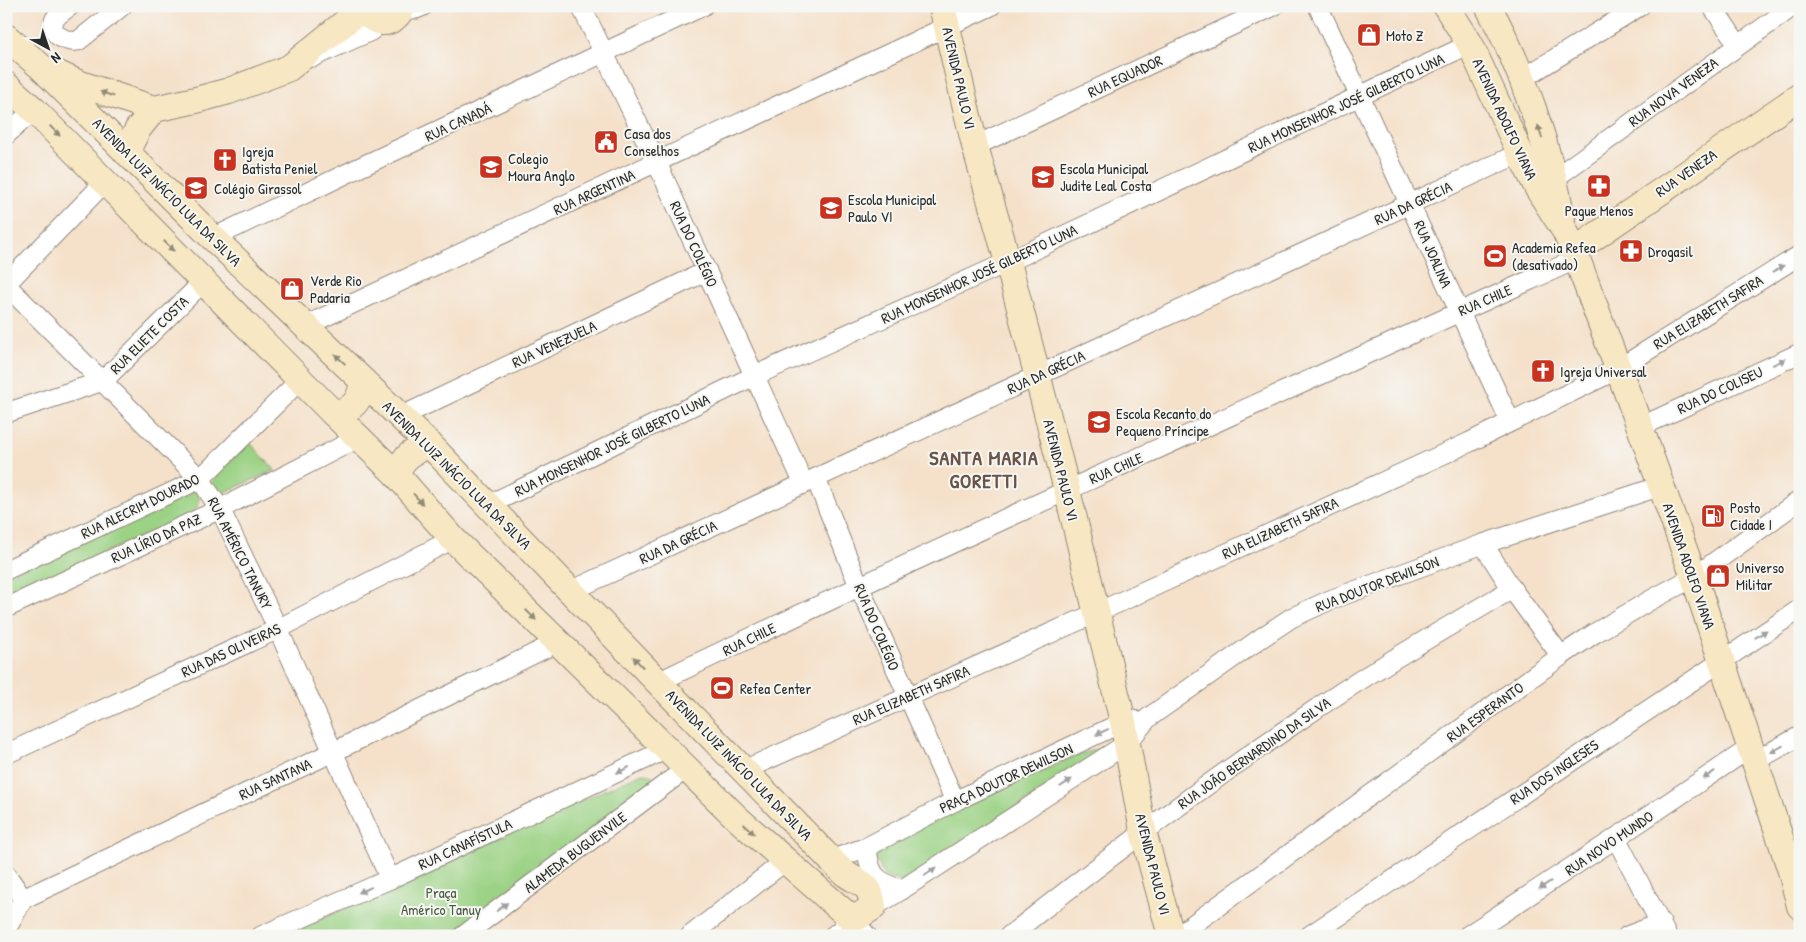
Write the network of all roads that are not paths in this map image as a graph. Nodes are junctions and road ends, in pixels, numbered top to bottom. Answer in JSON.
{"nodes":[{"id":1,"x":70,"y":6,"type":"edge"},
{"id":2,"x":122,"y":6,"type":"edge"},
{"id":3,"x":581,"y":6,"type":"edge"},
{"id":4,"x":703,"y":6,"type":"edge"},
{"id":5,"x":991,"y":6,"type":"edge"},
{"id":6,"x":1274,"y":6,"type":"edge"},
{"id":7,"x":1318,"y":6,"type":"edge"},
{"id":8,"x":1446,"y":6,"type":"edge"},
{"id":9,"x":1488,"y":6,"type":"edge"},
{"id":10,"x":1640,"y":6,"type":"edge"},
{"id":11,"x":1712,"y":6,"type":"edge"},
{"id":12,"x":389,"y":9,"type":"edge"},
{"id":13,"x":1794,"y":11,"type":"edge"},
{"id":14,"x":945,"y":16,"type":"edge"},
{"id":15,"x":6,"y":37,"type":"edge"},
{"id":16,"x":1470,"y":44,"type":"junction"},
{"id":17,"x":1738,"y":44,"type":"junction"},
{"id":18,"x":604,"y":54,"type":"junction"},
{"id":19,"x":40,"y":66,"type":"junction"},
{"id":20,"x":6,"y":86,"type":"edge"},
{"id":21,"x":1525,"y":87,"type":"junction"},
{"id":22,"x":1359,"y":96,"type":"junction"},
{"id":23,"x":1800,"y":96,"type":"edge"},
{"id":24,"x":1496,"y":100,"type":"junction"},
{"id":25,"x":154,"y":109,"type":"junction"},
{"id":26,"x":34,"y":110,"type":"junction"},
{"id":27,"x":6,"y":135,"type":"edge"},
{"id":28,"x":975,"y":146,"type":"junction"},
{"id":29,"x":126,"y":152,"type":"junction"},
{"id":30,"x":1520,"y":153,"type":"junction"},
{"id":31,"x":657,"y":163,"type":"junction"},
{"id":32,"x":1555,"y":178,"type":"junction"},
{"id":33,"x":105,"y":182,"type":"junction"},
{"id":34,"x":1410,"y":204,"type":"junction"},
{"id":35,"x":213,"y":238,"type":"junction"},
{"id":36,"x":1572,"y":247,"type":"junction"},
{"id":37,"x":1800,"y":255,"type":"edge"},
{"id":38,"x":1008,"y":262,"type":"junction"},
{"id":39,"x":707,"y":271,"type":"junction"},
{"id":40,"x":204,"y":281,"type":"junction"},
{"id":41,"x":6,"y":284,"type":"edge"},
{"id":42,"x":1459,"y":312,"type":"junction"},
{"id":43,"x":305,"y":326,"type":"junction"},
{"id":44,"x":1800,"y":353,"type":"edge"},
{"id":45,"x":1618,"y":369,"type":"junction"},
{"id":46,"x":754,"y":376,"type":"junction"},
{"id":47,"x":1037,"y":376,"type":"junction"},
{"id":48,"x":301,"y":379,"type":"junction"},
{"id":49,"x":363,"y":381,"type":"junction"},
{"id":50,"x":103,"y":382,"type":"junction"},
{"id":51,"x":6,"y":413,"type":"edge"},
{"id":52,"x":333,"y":413,"type":"junction"},
{"id":53,"x":400,"y":417,"type":"junction"},
{"id":54,"x":1510,"y":421,"type":"junction"},
{"id":55,"x":1640,"y":427,"type":"junction"},
{"id":56,"x":358,"y":438,"type":"junction"},
{"id":57,"x":430,"y":445,"type":"junction"},
{"id":58,"x":396,"y":474,"type":"junction"},
{"id":59,"x":200,"y":479,"type":"junction"},
{"id":60,"x":810,"y":482,"type":"junction"},
{"id":61,"x":1661,"y":486,"type":"junction"},
{"id":62,"x":1067,"y":490,"type":"junction"},
{"id":63,"x":1800,"y":500,"type":"edge"},
{"id":64,"x":488,"y":506,"type":"junction"},
{"id":65,"x":220,"y":509,"type":"junction"},
{"id":66,"x":453,"y":539,"type":"junction"},
{"id":67,"x":1483,"y":544,"type":"junction"},
{"id":68,"x":6,"y":570,"type":"edge"},
{"id":69,"x":1694,"y":577,"type":"junction"},
{"id":70,"x":859,"y":586,"type":"junction"},
{"id":71,"x":1512,"y":589,"type":"junction"},
{"id":72,"x":571,"y":591,"type":"junction"},
{"id":73,"x":6,"y":608,"type":"edge"},
{"id":74,"x":1800,"y":608,"type":"edge"},
{"id":75,"x":1096,"y":613,"type":"junction"},
{"id":76,"x":278,"y":629,"type":"junction"},
{"id":77,"x":558,"y":642,"type":"junction"},
{"id":78,"x":1561,"y":656,"type":"junction"},
{"id":79,"x":1722,"y":660,"type":"junction"},
{"id":80,"x":658,"y":682,"type":"junction"},
{"id":81,"x":907,"y":696,"type":"junction"},
{"id":82,"x":1148,"y":718,"type":"joint"},
{"id":83,"x":696,"y":722,"type":"junction"},
{"id":84,"x":1124,"y":733,"type":"junction"},
{"id":85,"x":1800,"y":736,"type":"edge"},
{"id":86,"x":667,"y":749,"type":"junction"},
{"id":87,"x":333,"y":752,"type":"junction"},
{"id":88,"x":6,"y":754,"type":"edge"},
{"id":89,"x":1752,"y":755,"type":"junction"},
{"id":90,"x":687,"y":768,"type":"junction"},
{"id":91,"x":744,"y":770,"type":"junction"},
{"id":92,"x":714,"y":795,"type":"junction"},
{"id":93,"x":955,"y":801,"type":"junction"},
{"id":94,"x":1143,"y":831,"type":"junction"},
{"id":95,"x":1616,"y":838,"type":"junction"},
{"id":96,"x":867,"y":847,"type":"junction"},
{"id":97,"x":831,"y":860,"type":"junction"},
{"id":98,"x":785,"y":861,"type":"junction"},
{"id":99,"x":1795,"y":869,"type":"edge"},
{"id":100,"x":6,"y":874,"type":"edge"},
{"id":101,"x":390,"y":879,"type":"junction"},
{"id":102,"x":902,"y":890,"type":"junction"},
{"id":103,"x":23,"y":899,"type":"junction"},
{"id":104,"x":1800,"y":906,"type":"edge"},
{"id":105,"x":865,"y":921,"type":"edge"},
{"id":106,"x":1664,"y":929,"type":"edge"},
{"id":107,"x":6,"y":930,"type":"edge"},
{"id":108,"x":483,"y":930,"type":"edge"},
{"id":109,"x":264,"y":935,"type":"edge"},
{"id":110,"x":463,"y":936,"type":"edge"},
{"id":111,"x":690,"y":936,"type":"edge"},
{"id":112,"x":833,"y":936,"type":"edge"},
{"id":113,"x":1009,"y":936,"type":"edge"},
{"id":114,"x":1171,"y":936,"type":"edge"},
{"id":115,"x":1177,"y":936,"type":"edge"},
{"id":116,"x":1309,"y":936,"type":"edge"},
{"id":117,"x":1467,"y":936,"type":"edge"},
{"id":118,"x":1627,"y":936,"type":"edge"}],
"edges":[{"from":1,"to":2,"type":"street"},
{"from":3,"to":18,"type":"street","name":"RUA DO COLÉGIO"},
{"from":4,"to":18,"type":"street","name":"RUA CANADÁ"},
{"from":5,"to":14,"type":"street","name":"RUA ARGENTINA"},
{"from":6,"to":28,"type":"street","name":"RUA EQUADOR"},
{"from":7,"to":22,"type":"street","name":"RUA JOALINA"},
{"from":8,"to":16,"type":"street","name":"AVENIDA ADOLFO VIANA"},
{"from":9,"to":21,"type":"street","name":"AVENIDA ADOLFO VIANA"},
{"from":10,"to":21,"type":"street"},
{"from":11,"to":17,"type":"street"},
{"from":12,"to":25,"type":"street"},
{"from":13,"to":17,"type":"street","name":"RUA NOVA VENEZA"},
{"from":14,"to":28,"type":"street","name":"AVENIDA PAULO VI"},
{"from":14,"to":31,"type":"street","name":"RUA ARGENTINA"},
{"from":15,"to":19,"type":"street","name":"AVENIDA LUIZ INÁCIO LULA DA SILVA"},
{"from":16,"to":22,"type":"street","name":"RUA MONSENHOR JOSÉ GILBERTO LUNA"},
{"from":16,"to":24,"type":"street","name":"AVENIDA ADOLFO VIANA"},
{"from":17,"to":32,"type":"street","name":"RUA NOVA VENEZA"},
{"from":18,"to":31,"type":"street","name":"RUA DO COLÉGIO"},
{"from":18,"to":35,"type":"street","name":"RUA CANADÁ"},
{"from":25,"to":19,"type":"street","one_way":true},
{"from":19,"to":29,"type":"street","name":"AVENIDA LUIZ INÁCIO LULA DA SILVA"},
{"from":20,"to":26,"type":"street"},
{"from":21,"to":24,"type":"street"},
{"from":32,"to":21,"type":"street","name":"AVENIDA ADOLFO VIANA","one_way":true},
{"from":22,"to":34,"type":"street","name":"RUA JOALINA"},
{"from":22,"to":38,"type":"street","name":"RUA MONSENHOR JOSÉ GILBERTO LUNA"},
{"from":23,"to":36,"type":"street","name":"RUA VENEZA"},
{"from":24,"to":30,"type":"street","name":"AVENIDA ADOLFO VIANA"},
{"from":25,"to":29,"type":"street"},
{"from":26,"to":27,"type":"street"},
{"from":26,"to":33,"type":"street","one_way":true},
{"from":28,"to":38,"type":"street","name":"AVENIDA PAULO VI"},
{"from":29,"to":35,"type":"street","name":"AVENIDA LUIZ INÁCIO LULA DA SILVA"},
{"from":30,"to":34,"type":"street","name":"RUA DA GRÉCIA"},
{"from":30,"to":36,"type":"street","name":"AVENIDA ADOLFO VIANA"},
{"from":31,"to":39,"type":"street","name":"RUA DO COLÉGIO"},
{"from":31,"to":43,"type":"street","name":"RUA ARGENTINA"},
{"from":32,"to":36,"type":"street","name":"AVENIDA ADOLFO VIANA"},
{"from":33,"to":40,"type":"street","one_way":true},
{"from":33,"to":41,"type":"street"},
{"from":34,"to":42,"type":"street","name":"RUA JOALINA"},
{"from":34,"to":47,"type":"street","name":"RUA DA GRÉCIA"},
{"from":35,"to":43,"type":"street","name":"AVENIDA LUIZ INÁCIO LULA DA SILVA"},
{"from":36,"to":42,"type":"street","name":"RUA CHILE"},
{"from":36,"to":45,"type":"street","name":"AVENIDA ADOLFO VIANA"},
{"from":45,"to":37,"type":"street","name":"RUA ELIZABETH SAFIRA","one_way":true},
{"from":38,"to":46,"type":"street","name":"RUA MONSENHOR JOSÉ GILBERTO LUNA"},
{"from":38,"to":47,"type":"street","name":"AVENIDA PAULO VI"},
{"from":39,"to":46,"type":"street","name":"RUA DO COLÉGIO"},
{"from":39,"to":53,"type":"street","name":"RUA VENEZUELA"},
{"from":40,"to":48,"type":"street"},
{"from":40,"to":50,"type":"street","name":"RUA ELIETE COSTA"},
{"from":41,"to":50,"type":"street","name":"RUA AMÉRICO TANURY"},
{"from":42,"to":54,"type":"street","name":"RUA JOALINA"},
{"from":42,"to":62,"type":"street","name":"RUA CHILE"},
{"from":49,"to":43,"type":"street","name":"AVENIDA LUIZ INÁCIO LULA DA SILVA","one_way":true},
{"from":55,"to":44,"type":"street","name":"RUA DO COLISEU","one_way":true},
{"from":45,"to":54,"type":"street","name":"RUA ELIZABETH SAFIRA"},
{"from":45,"to":55,"type":"street","name":"AVENIDA ADOLFO VIANA"},
{"from":46,"to":60,"type":"street","name":"RUA DO COLÉGIO"},
{"from":46,"to":64,"type":"street","name":"RUA MONSENHOR JOSÉ GILBERTO LUNA"},
{"from":47,"to":60,"type":"street","name":"RUA DA GRÉCIA"},
{"from":47,"to":62,"type":"street","name":"AVENIDA PAULO VI"},
{"from":48,"to":52,"type":"street"},
{"from":48,"to":59,"type":"street","name":"RUA ALECRIM DOURADO"},
{"from":49,"to":52,"type":"street"},
{"from":49,"to":53,"type":"street","name":"AVENIDA LUIZ INÁCIO LULA DA SILVA"},
{"from":50,"to":51,"type":"street","name":"RUA ELIETE COSTA"},
{"from":50,"to":59,"type":"street","name":"RUA AMÉRICO TANURY"},
{"from":52,"to":56,"type":"street"},
{"from":53,"to":57,"type":"street","name":"AVENIDA LUIZ INÁCIO LULA DA SILVA"},
{"from":54,"to":75,"type":"street","name":"RUA ELIZABETH SAFIRA"},
{"from":55,"to":61,"type":"street","name":"AVENIDA ADOLFO VIANA"},
{"from":56,"to":58,"type":"street"},
{"from":56,"to":65,"type":"street","name":"RUA LÍRIO DA PAZ"},
{"from":57,"to":58,"type":"street"},
{"from":57,"to":64,"type":"street","name":"AVENIDA LUIZ INÁCIO LULA DA SILVA"},
{"from":58,"to":66,"type":"street","one_way":true},
{"from":59,"to":65,"type":"street","name":"RUA AMÉRICO TANURY"},
{"from":59,"to":68,"type":"street","name":"RUA ALECRIM DOURADO"},
{"from":60,"to":70,"type":"street","name":"RUA DO COLÉGIO"},
{"from":60,"to":72,"type":"street","name":"RUA DA GRÉCIA"},
{"from":61,"to":67,"type":"street","name":"RUA DOUTOR DEWILSON"},
{"from":61,"to":69,"type":"street","name":"AVENIDA ADOLFO VIANA"},
{"from":62,"to":70,"type":"street","name":"RUA CHILE"},
{"from":62,"to":75,"type":"street","name":"AVENIDA PAULO VI"},
{"from":63,"to":69,"type":"street","name":"RUA ESPERANTO"},
{"from":64,"to":72,"type":"street","name":"AVENIDA LUIZ INÁCIO LULA DA SILVA"},
{"from":65,"to":73,"type":"street","name":"RUA LÍRIO DA PAZ"},
{"from":65,"to":76,"type":"street","name":"RUA AMÉRICO TANURY"},
{"from":66,"to":76,"type":"street","name":"RUA DAS OLIVEIRAS"},
{"from":66,"to":77,"type":"street","one_way":true},
{"from":67,"to":71,"type":"street"},
{"from":67,"to":82,"type":"street","name":"RUA DOUTOR DEWILSON"},
{"from":69,"to":78,"type":"street","name":"RUA ESPERANTO"},
{"from":69,"to":79,"type":"street","name":"AVENIDA ADOLFO VIANA"},
{"from":70,"to":80,"type":"street","name":"RUA CHILE"},
{"from":70,"to":81,"type":"street","name":"RUA DO COLÉGIO"},
{"from":71,"to":78,"type":"street"},
{"from":71,"to":94,"type":"street","name":"RUA JOÃO BERNARDINO DA SILVA"},
{"from":80,"to":72,"type":"street","name":"AVENIDA LUIZ INÁCIO LULA DA SILVA","one_way":true},
{"from":79,"to":74,"type":"street","name":"RUA DOS INGLESES","one_way":true},
{"from":75,"to":81,"type":"street","name":"RUA ELIZABETH SAFIRA"},
{"from":75,"to":84,"type":"street","name":"AVENIDA PAULO VI"},
{"from":76,"to":87,"type":"street","name":"RUA AMÉRICO TANURY"},
{"from":76,"to":88,"type":"street","name":"RUA DAS OLIVEIRAS"},
{"from":77,"to":86,"type":"street"},
{"from":77,"to":87,"type":"street","name":"RUA SANTANA"},
{"from":78,"to":115,"type":"street","name":"RUA ESPERANTO"},
{"from":79,"to":89,"type":"street","name":"AVENIDA ADOLFO VIANA"},
{"from":79,"to":116,"type":"street","name":"RUA DOS INGLESES"},
{"from":80,"to":83,"type":"street","name":"AVENIDA LUIZ INÁCIO LULA DA SILVA"},
{"from":81,"to":91,"type":"street","name":"RUA ELIZABETH SAFIRA"},
{"from":81,"to":93,"type":"street","name":"RUA DO COLÉGIO"},
{"from":82,"to":84,"type":"street","name":"PRAÇA DOUTOR DEWILSON"},
{"from":83,"to":86,"type":"street"},
{"from":83,"to":91,"type":"street","name":"AVENIDA LUIZ INÁCIO LULA DA SILVA"},
{"from":84,"to":93,"type":"street","name":"PRAÇA DOUTOR DEWILSON","one_way":true},
{"from":84,"to":94,"type":"street","name":"AVENIDA PAULO VI"},
{"from":102,"to":84,"type":"street","name":"PRAÇA DOUTOR DEWILSON","one_way":true},
{"from":85,"to":89,"type":"street","name":"RUA NOVO MUNDO","one_way":true},
{"from":86,"to":90,"type":"street"},
{"from":86,"to":101,"type":"street","name":"RUA CANAFÍSTULA","one_way":true},
{"from":87,"to":101,"type":"street","name":"RUA AMÉRICO TANURY"},
{"from":87,"to":103,"type":"street","name":"RUA SANTANA"},
{"from":89,"to":95,"type":"street","name":"RUA NOVO MUNDO","one_way":true},
{"from":89,"to":99,"type":"street","name":"AVENIDA ADOLFO VIANA"},
{"from":90,"to":92,"type":"street"},
{"from":108,"to":90,"type":"street","name":"ALAMEDA BUGUENVILE","one_way":true},
{"from":91,"to":92,"type":"street"},
{"from":91,"to":97,"type":"street","name":"AVENIDA LUIZ INÁCIO LULA DA SILVA"},
{"from":92,"to":98,"type":"street","one_way":true},
{"from":93,"to":96,"type":"street","name":"PRAÇA DOUTOR DEWILSON"},
{"from":94,"to":113,"type":"street","name":"RUA JOÃO BERNARDINO DA SILVA"},
{"from":94,"to":114,"type":"street","name":"AVENIDA PAULO VI"},
{"from":95,"to":106,"type":"street"},
{"from":95,"to":117,"type":"street","name":"RUA NOVO MUNDO","one_way":true},
{"from":96,"to":97,"type":"street","name":"PRAÇA DOUTOR DEWILSON"},
{"from":96,"to":102,"type":"street"},
{"from":97,"to":105,"type":"street","name":"AVENIDA LUIZ INÁCIO LULA DA SILVA"},
{"from":98,"to":105,"type":"street"},
{"from":98,"to":111,"type":"street"},
{"from":99,"to":104,"type":"street","name":"AVENIDA ADOLFO VIANA"},
{"from":100,"to":103,"type":"street"},
{"from":101,"to":109,"type":"street","name":"RUA CANAFÍSTULA","one_way":true},
{"from":102,"to":105,"type":"street","name":"PRAÇA DOUTOR DEWILSON"},
{"from":103,"to":107,"type":"street"},
{"from":105,"to":112,"type":"street","name":"PRAÇA DOUTOR DEWILSON"},
{"from":106,"to":118,"type":"street"},
{"from":108,"to":110,"type":"street","name":"ALAMEDA BUGUENVILE"}]}
